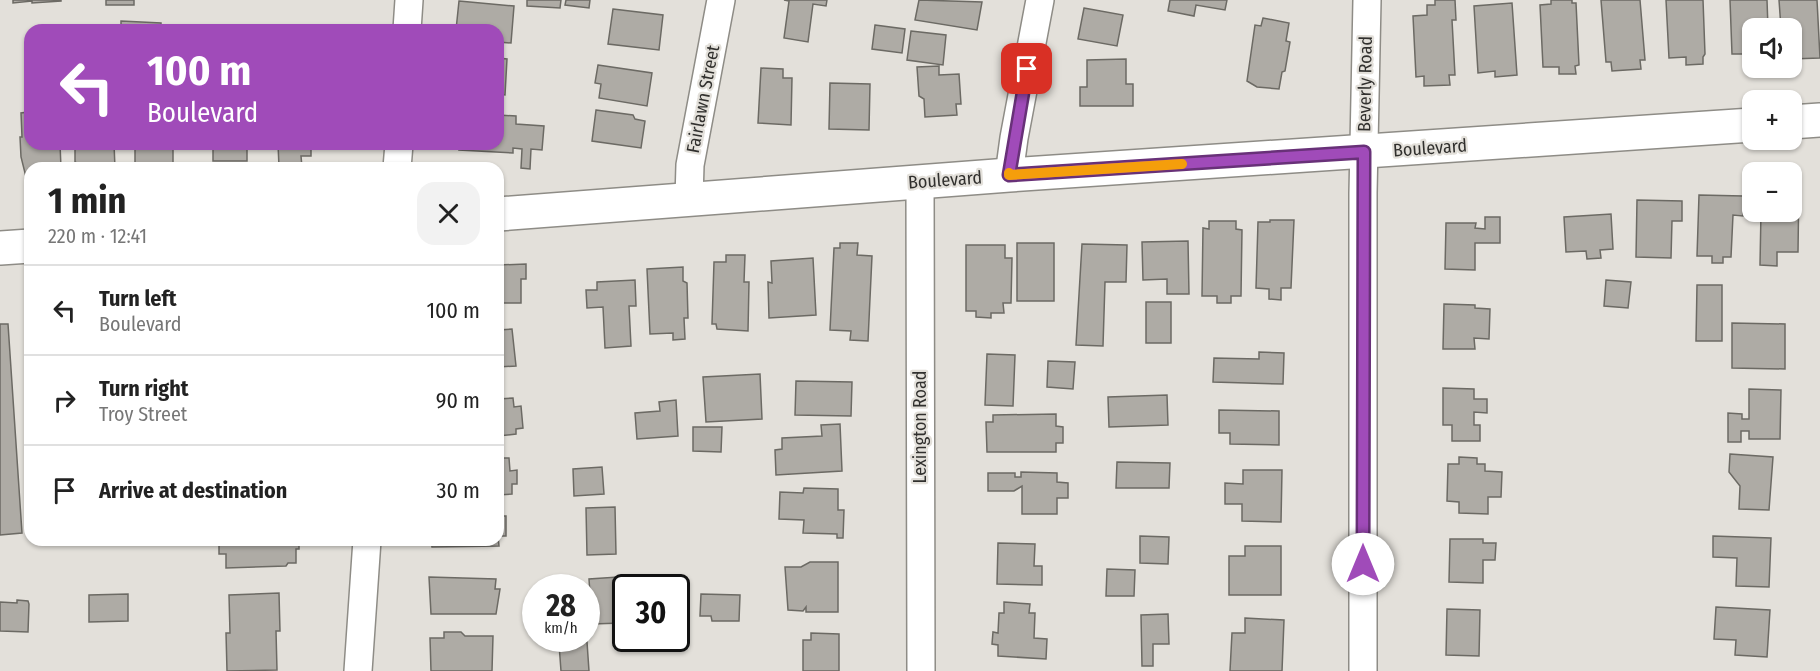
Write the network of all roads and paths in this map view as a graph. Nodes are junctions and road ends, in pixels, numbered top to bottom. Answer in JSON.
{"nodes":[{"id":1,"x":409,"y":0,"type":"edge"},
{"id":2,"x":721,"y":0,"type":"edge"},
{"id":3,"x":1040,"y":0,"type":"edge"},
{"id":4,"x":1367,"y":0,"type":"edge"},
{"id":5,"x":407,"y":24,"type":"edge"},
{"id":6,"x":1820,"y":120,"type":"edge"},
{"id":7,"x":1802,"y":121,"type":"edge"},
{"id":8,"x":1742,"y":126,"type":"edge"},
{"id":9,"x":1364,"y":152,"type":"junction"},
{"id":10,"x":1009,"y":175,"type":"junction"},
{"id":11,"x":920,"y":182,"type":"junction"},
{"id":12,"x":688,"y":198,"type":"junction"},
{"id":13,"x":504,"y":213,"type":"edge"},
{"id":14,"x":24,"y":246,"type":"edge"},
{"id":15,"x":0,"y":248,"type":"edge"},
{"id":16,"x":367,"y":546,"type":"edge"},
{"id":17,"x":358,"y":671,"type":"edge"},
{"id":18,"x":921,"y":671,"type":"edge"},
{"id":19,"x":1363,"y":671,"type":"edge"}],
"edges":[{"from":1,"to":5,"type":"street"},
{"from":2,"to":12,"type":"street","name":"Fairlawn Street"},
{"from":3,"to":10,"type":"street"},
{"from":4,"to":9,"type":"street","name":"Beverly Road"},
{"from":6,"to":7,"type":"main road"},
{"from":8,"to":9,"type":"main road","name":"Boulevard"},
{"from":9,"to":10,"type":"main road","name":"Boulevard"},
{"from":9,"to":19,"type":"street","name":"Beverly Road"},
{"from":10,"to":11,"type":"main road","name":"Boulevard"},
{"from":11,"to":12,"type":"main road","name":"Boulevard"},
{"from":11,"to":18,"type":"street","name":"Lexington Road"},
{"from":12,"to":13,"type":"main road","name":"Boulevard"},
{"from":14,"to":15,"type":"main road"},
{"from":16,"to":17,"type":"street"}]}
